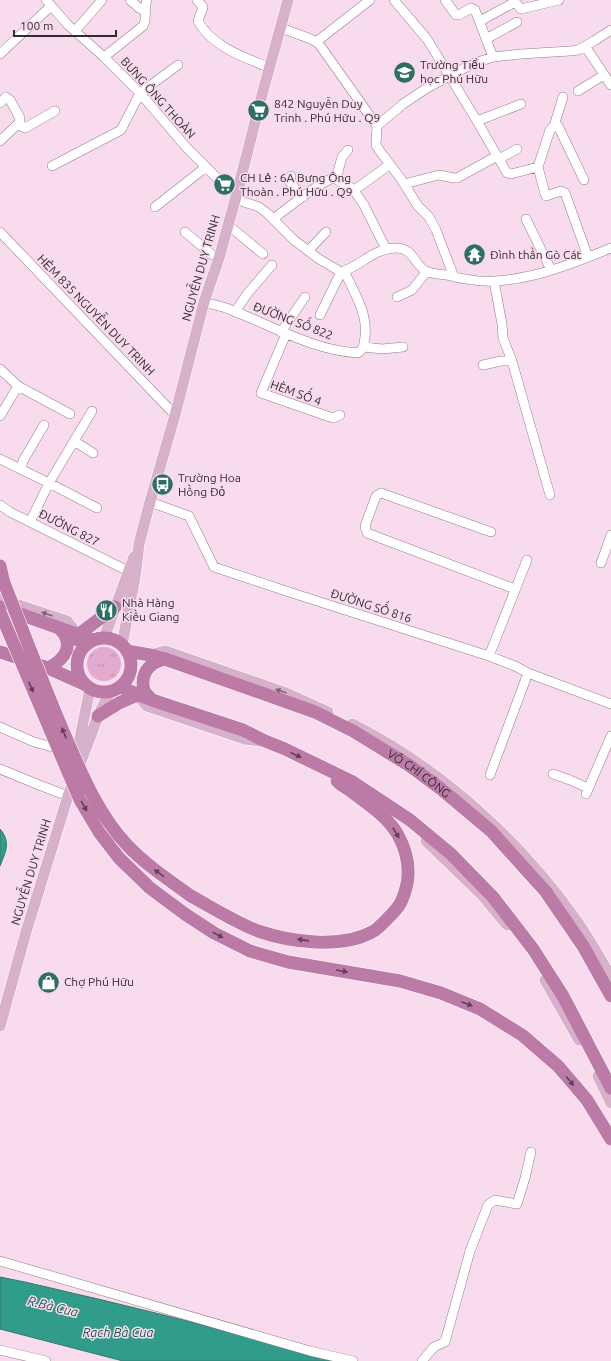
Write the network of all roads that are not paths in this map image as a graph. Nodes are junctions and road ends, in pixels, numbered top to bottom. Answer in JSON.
{"nodes":[{"id":1,"x":102,"y":0,"type":"edge"},
{"id":2,"x":130,"y":0,"type":"edge"},
{"id":3,"x":147,"y":0,"type":"edge"},
{"id":4,"x":197,"y":0,"type":"edge"},
{"id":5,"x":288,"y":0,"type":"edge"},
{"id":6,"x":370,"y":0,"type":"edge"},
{"id":7,"x":394,"y":0,"type":"edge"},
{"id":8,"x":445,"y":0,"type":"edge"},
{"id":9,"x":559,"y":0,"type":"edge"},
{"id":10,"x":48,"y":3,"type":"edge"},
{"id":11,"x":145,"y":11,"type":"junction"},
{"id":12,"x":480,"y":21,"type":"junction"},
{"id":13,"x":517,"y":22,"type":"dead end"},
{"id":14,"x":281,"y":28,"type":"junction"},
{"id":15,"x":611,"y":30,"type":"edge"},
{"id":16,"x":75,"y":31,"type":"junction"},
{"id":17,"x":486,"y":39,"type":"junction"},
{"id":18,"x":316,"y":42,"type":"junction"},
{"id":19,"x":585,"y":46,"type":"junction"},
{"id":20,"x":0,"y":54,"type":"edge"},
{"id":21,"x":104,"y":57,"type":"junction"},
{"id":22,"x":493,"y":58,"type":"junction"},
{"id":23,"x":178,"y":65,"type":"dead end"},
{"id":24,"x":270,"y":68,"type":"junction"},
{"id":25,"x":449,"y":75,"type":"junction"},
{"id":26,"x":604,"y":75,"type":"junction"},
{"id":27,"x":611,"y":85,"type":"edge"},
{"id":28,"x":578,"y":91,"type":"dead end"},
{"id":29,"x":140,"y":93,"type":"junction"},
{"id":30,"x":563,"y":97,"type":"dead end"},
{"id":31,"x":0,"y":104,"type":"edge"},
{"id":32,"x":521,"y":104,"type":"dead end"},
{"id":33,"x":55,"y":111,"type":"dead end"},
{"id":34,"x":477,"y":121,"type":"junction"},
{"id":35,"x":19,"y":123,"type":"junction"},
{"id":36,"x":377,"y":126,"type":"junction"},
{"id":37,"x":554,"y":126,"type":"junction"},
{"id":38,"x":0,"y":141,"type":"edge"},
{"id":39,"x":517,"y":149,"type":"dead end"},
{"id":40,"x":348,"y":150,"type":"dead end"},
{"id":41,"x":498,"y":158,"type":"junction"},
{"id":42,"x":389,"y":165,"type":"junction"},
{"id":43,"x":52,"y":166,"type":"dead end"},
{"id":44,"x":206,"y":167,"type":"junction"},
{"id":45,"x":538,"y":167,"type":"junction"},
{"id":46,"x":291,"y":176,"type":"dead end"},
{"id":47,"x":336,"y":179,"type":"junction"},
{"id":48,"x":584,"y":180,"type":"dead end"},
{"id":49,"x":404,"y":184,"type":"junction"},
{"id":50,"x":353,"y":189,"type":"junction"},
{"id":51,"x":236,"y":196,"type":"junction"},
{"id":52,"x":302,"y":197,"type":"junction"},
{"id":53,"x":155,"y":207,"type":"dead end"},
{"id":54,"x":273,"y":219,"type":"junction"},
{"id":55,"x":526,"y":219,"type":"dead end"},
{"id":56,"x":228,"y":225,"type":"junction"},
{"id":57,"x":0,"y":232,"type":"edge"},
{"id":58,"x":185,"y":232,"type":"dead end"},
{"id":59,"x":326,"y":232,"type":"dead end"},
{"id":60,"x":386,"y":248,"type":"junction"},
{"id":61,"x":611,"y":248,"type":"edge"},
{"id":62,"x":308,"y":250,"type":"junction"},
{"id":63,"x":263,"y":254,"type":"dead end"},
{"id":64,"x":588,"y":257,"type":"junction"},
{"id":65,"x":219,"y":258,"type":"junction"},
{"id":66,"x":272,"y":265,"type":"dead end"},
{"id":67,"x":551,"y":270,"type":"junction"},
{"id":68,"x":427,"y":271,"type":"junction"},
{"id":69,"x":343,"y":272,"type":"junction"},
{"id":70,"x":454,"y":277,"type":"junction"},
{"id":71,"x":494,"y":281,"type":"junction"},
{"id":72,"x":305,"y":297,"type":"dead end"},
{"id":73,"x":397,"y":297,"type":"dead end"},
{"id":74,"x":204,"y":302,"type":"junction"},
{"id":75,"x":236,"y":312,"type":"junction"},
{"id":76,"x":320,"y":315,"type":"dead end"},
{"id":77,"x":284,"y":333,"type":"junction"},
{"id":78,"x":364,"y":347,"type":"junction"},
{"id":79,"x":403,"y":347,"type":"dead end"},
{"id":80,"x":512,"y":361,"type":"junction"},
{"id":81,"x":483,"y":365,"type":"dead end"},
{"id":82,"x":0,"y":369,"type":"edge"},
{"id":83,"x":18,"y":386,"type":"junction"},
{"id":84,"x":92,"y":411,"type":"dead end"},
{"id":85,"x":70,"y":414,"type":"dead end"},
{"id":86,"x":176,"y":415,"type":"junction"},
{"id":87,"x":340,"y":415,"type":"dead end"},
{"id":88,"x":0,"y":416,"type":"edge"},
{"id":89,"x":44,"y":426,"type":"dead end"},
{"id":90,"x":74,"y":441,"type":"junction"},
{"id":91,"x":93,"y":453,"type":"dead end"},
{"id":92,"x":0,"y":459,"type":"edge"},
{"id":93,"x":21,"y":469,"type":"junction"},
{"id":94,"x":49,"y":483,"type":"junction"},
{"id":95,"x":550,"y":495,"type":"dead end"},
{"id":96,"x":150,"y":502,"type":"junction"},
{"id":97,"x":0,"y":505,"type":"edge"},
{"id":98,"x":97,"y":508,"type":"dead end"},
{"id":99,"x":30,"y":522,"type":"junction"},
{"id":100,"x":491,"y":532,"type":"dead end"},
{"id":101,"x":611,"y":535,"type":"edge"},
{"id":102,"x":139,"y":544,"type":"junction"},
{"id":103,"x":527,"y":560,"type":"dead end"},
{"id":104,"x":601,"y":563,"type":"dead end"},
{"id":105,"x":0,"y":566,"type":"edge"},
{"id":106,"x":128,"y":571,"type":"junction"},
{"id":107,"x":515,"y":589,"type":"junction"},
{"id":108,"x":0,"y":599,"type":"edge"},
{"id":109,"x":0,"y":607,"type":"edge"},
{"id":110,"x":115,"y":607,"type":"junction"},
{"id":111,"x":0,"y":612,"type":"edge"},
{"id":112,"x":60,"y":628,"type":"junction"},
{"id":113,"x":78,"y":635,"type":"junction"},
{"id":114,"x":99,"y":639,"type":"junction"},
{"id":115,"x":124,"y":648,"type":"junction"},
{"id":116,"x":0,"y":652,"type":"edge"},
{"id":117,"x":150,"y":655,"type":"junction"},
{"id":118,"x":489,"y":656,"type":"junction"},
{"id":119,"x":0,"y":658,"type":"edge"},
{"id":120,"x":165,"y":659,"type":"junction"},
{"id":121,"x":48,"y":668,"type":"junction"},
{"id":122,"x":528,"y":673,"type":"junction"},
{"id":123,"x":64,"y":675,"type":"junction"},
{"id":124,"x":87,"y":687,"type":"junction"},
{"id":125,"x":115,"y":690,"type":"junction"},
{"id":126,"x":137,"y":695,"type":"junction"},
{"id":127,"x":152,"y":700,"type":"junction"},
{"id":128,"x":611,"y":704,"type":"edge"},
{"id":129,"x":98,"y":716,"type":"junction"},
{"id":130,"x":340,"y":721,"type":"junction"},
{"id":131,"x":0,"y":727,"type":"edge"},
{"id":132,"x":611,"y":736,"type":"edge"},
{"id":133,"x":265,"y":741,"type":"junction"},
{"id":134,"x":76,"y":756,"type":"junction"},
{"id":135,"x":0,"y":768,"type":"edge"},
{"id":136,"x":326,"y":770,"type":"junction"},
{"id":137,"x":553,"y":774,"type":"dead end"},
{"id":138,"x":490,"y":775,"type":"dead end"},
{"id":139,"x":68,"y":796,"type":"junction"},
{"id":140,"x":610,"y":986,"type":"edge"},
{"id":141,"x":0,"y":1026,"type":"edge"},
{"id":142,"x":611,"y":1088,"type":"edge"},
{"id":143,"x":611,"y":1103,"type":"edge"},
{"id":144,"x":611,"y":1139,"type":"edge"},
{"id":145,"x":531,"y":1152,"type":"dead end"},
{"id":146,"x":0,"y":1261,"type":"edge"},
{"id":147,"x":0,"y":1350,"type":"edge"},
{"id":148,"x":16,"y":1358,"type":"edge"},
{"id":149,"x":46,"y":1361,"type":"edge"},
{"id":150,"x":353,"y":1361,"type":"edge"},
{"id":151,"x":422,"y":1361,"type":"edge"}],
"edges":[{"from":1,"to":16,"type":"street"},
{"from":2,"to":11,"type":"street"},
{"from":3,"to":11,"type":"street"},
{"from":4,"to":24,"type":"street"},
{"from":5,"to":14,"type":"main road","name":"NGUYỄN DUY TRINH"},
{"from":6,"to":18,"type":"street"},
{"from":7,"to":25,"type":"street"},
{"from":8,"to":12,"type":"street"},
{"from":9,"to":12,"type":"street"},
{"from":10,"to":16,"type":"street","name":"BƯNG ÔNG THOÀN"},
{"from":10,"to":20,"type":"street"},
{"from":11,"to":21,"type":"street"},
{"from":12,"to":17,"type":"street"},
{"from":13,"to":17,"type":"street"},
{"from":14,"to":18,"type":"street"},
{"from":14,"to":24,"type":"main road","name":"NGUYỄN DUY TRINH"},
{"from":15,"to":19,"type":"street"},
{"from":16,"to":21,"type":"street","name":"BƯNG ÔNG THOÀN"},
{"from":17,"to":22,"type":"street"},
{"from":18,"to":36,"type":"street"},
{"from":19,"to":22,"type":"street"},
{"from":19,"to":26,"type":"street"},
{"from":21,"to":29,"type":"street","name":"BƯNG ÔNG THOÀN"},
{"from":22,"to":25,"type":"street"},
{"from":23,"to":29,"type":"street"},
{"from":24,"to":51,"type":"main road","name":"NGUYỄN DUY TRINH"},
{"from":25,"to":34,"type":"street"},
{"from":25,"to":36,"type":"street"},
{"from":26,"to":27,"type":"street"},
{"from":26,"to":28,"type":"street"},
{"from":29,"to":43,"type":"street"},
{"from":29,"to":44,"type":"street","name":"BƯNG ÔNG THOÀN"},
{"from":30,"to":37,"type":"street"},
{"from":31,"to":35,"type":"street"},
{"from":32,"to":34,"type":"street"},
{"from":33,"to":35,"type":"street"},
{"from":34,"to":41,"type":"street"},
{"from":35,"to":38,"type":"street"},
{"from":36,"to":42,"type":"street"},
{"from":37,"to":45,"type":"street"},
{"from":37,"to":48,"type":"street"},
{"from":39,"to":41,"type":"street"},
{"from":40,"to":47,"type":"street"},
{"from":41,"to":45,"type":"street"},
{"from":41,"to":49,"type":"street"},
{"from":42,"to":49,"type":"street"},
{"from":42,"to":50,"type":"street"},
{"from":44,"to":51,"type":"street","name":"BƯNG ÔNG THOÀN"},
{"from":44,"to":53,"type":"street"},
{"from":45,"to":64,"type":"street"},
{"from":46,"to":52,"type":"street"},
{"from":47,"to":50,"type":"street"},
{"from":47,"to":52,"type":"street"},
{"from":49,"to":70,"type":"street"},
{"from":50,"to":60,"type":"street"},
{"from":51,"to":54,"type":"street","name":"BƯNG ÔNG THOÀN"},
{"from":51,"to":56,"type":"main road","name":"NGUYỄN DUY TRINH"},
{"from":52,"to":54,"type":"street"},
{"from":54,"to":62,"type":"street","name":"BƯNG ÔNG THOÀN"},
{"from":55,"to":67,"type":"street"},
{"from":56,"to":63,"type":"street"},
{"from":56,"to":65,"type":"main road","name":"NGUYỄN DUY TRINH"},
{"from":57,"to":86,"type":"street","name":"HẺM 835 NGUYỄN DUY TRINH"},
{"from":58,"to":65,"type":"street"},
{"from":59,"to":62,"type":"street"},
{"from":60,"to":68,"type":"street"},
{"from":60,"to":69,"type":"street"},
{"from":61,"to":64,"type":"street"},
{"from":62,"to":69,"type":"street","name":"BƯNG ÔNG THOÀN"},
{"from":64,"to":67,"type":"street"},
{"from":65,"to":74,"type":"main road","name":"NGUYỄN DUY TRINH"},
{"from":66,"to":75,"type":"street"},
{"from":67,"to":71,"type":"street"},
{"from":68,"to":70,"type":"street"},
{"from":68,"to":73,"type":"street"},
{"from":69,"to":76,"type":"street"},
{"from":69,"to":78,"type":"street"},
{"from":70,"to":71,"type":"street"},
{"from":71,"to":80,"type":"street"},
{"from":72,"to":77,"type":"street"},
{"from":74,"to":75,"type":"street","name":"ĐƯỜNG SỐ 822"},
{"from":74,"to":86,"type":"main road","name":"NGUYỄN DUY TRINH"},
{"from":75,"to":77,"type":"street","name":"ĐƯỜNG SỐ 822"},
{"from":77,"to":78,"type":"street","name":"ĐƯỜNG SỐ 822"},
{"from":77,"to":87,"type":"street","name":"HÈM SỐ 4"},
{"from":78,"to":79,"type":"street"},
{"from":80,"to":81,"type":"street"},
{"from":80,"to":95,"type":"street"},
{"from":82,"to":83,"type":"street"},
{"from":83,"to":85,"type":"street"},
{"from":83,"to":88,"type":"street"},
{"from":84,"to":90,"type":"street"},
{"from":86,"to":96,"type":"main road","name":"NGUYỄN DUY TRINH"},
{"from":89,"to":93,"type":"street"},
{"from":90,"to":91,"type":"street"},
{"from":90,"to":94,"type":"street"},
{"from":92,"to":93,"type":"street"},
{"from":93,"to":94,"type":"street"},
{"from":94,"to":98,"type":"street"},
{"from":94,"to":99,"type":"street"},
{"from":96,"to":102,"type":"main road","name":"NGUYỄN DUY TRINH"},
{"from":96,"to":118,"type":"street","name":"ĐƯỜNG SỐ 816"},
{"from":97,"to":99,"type":"street","name":"ĐƯỜNG 827"},
{"from":99,"to":106,"type":"street","name":"ĐƯỜNG 827"},
{"from":100,"to":107,"type":"street"},
{"from":101,"to":104,"type":"street"},
{"from":102,"to":106,"type":"main road","name":"NGUYỄN DUY TRINH"},
{"from":102,"to":115,"type":"main road","name":"NGUYỄN DUY TRINH"},
{"from":103,"to":107,"type":"street"},
{"from":136,"to":105,"type":"highway","one_way":true,"bridge":true},
{"from":106,"to":110,"type":"main road","name":"NGUYỄN DUY TRINH"},
{"from":107,"to":118,"type":"street"},
{"from":113,"to":108,"type":"main road","one_way":true},
{"from":109,"to":112,"type":"highway"},
{"from":110,"to":113,"type":"highway"},
{"from":110,"to":114,"type":"main road","name":"NGUYỄN DUY TRINH"},
{"from":111,"to":144,"type":"highway","one_way":true,"bridge":true},
{"from":112,"to":113,"type":"highway"},
{"from":112,"to":121,"type":"highway"},
{"from":113,"to":114,"type":"highway"},
{"from":113,"to":123,"type":"highway"},
{"from":114,"to":115,"type":"highway"},
{"from":114,"to":124,"type":"highway"},
{"from":115,"to":117,"type":"highway","name":"VÕ CHÍ CÔNG"},
{"from":115,"to":125,"type":"highway"},
{"from":116,"to":121,"type":"highway"},
{"from":117,"to":120,"type":"highway","name":"VÕ CHÍ CÔNG"},
{"from":117,"to":126,"type":"highway"},
{"from":130,"to":117,"type":"main road","name":"VÕ CHÍ CÔNG","one_way":true},
{"from":118,"to":122,"type":"street","name":"ĐƯỜNG SỐ 816"},
{"from":119,"to":123,"type":"main road"},
{"from":120,"to":127,"type":"highway"},
{"from":120,"to":130,"type":"highway","name":"VÕ CHÍ CÔNG"},
{"from":121,"to":123,"type":"highway"},
{"from":122,"to":128,"type":"street","name":"ĐƯỜNG SỐ 816"},
{"from":122,"to":138,"type":"street"},
{"from":123,"to":124,"type":"highway"},
{"from":124,"to":125,"type":"highway"},
{"from":124,"to":134,"type":"main road","name":"NGUYỄN DUY TRINH"},
{"from":125,"to":126,"type":"highway"},
{"from":125,"to":129,"type":"main road","name":"NGUYỄN DUY TRINH"},
{"from":126,"to":127,"type":"highway"},
{"from":126,"to":129,"type":"highway"},
{"from":126,"to":133,"type":"main road"},
{"from":127,"to":133,"type":"highway"},
{"from":129,"to":139,"type":"main road","name":"NGUYỄN DUY TRINH"},
{"from":130,"to":140,"type":"highway","name":"VÕ CHÍ CÔNG"},
{"from":131,"to":134,"type":"street"},
{"from":132,"to":137,"type":"street"},
{"from":133,"to":136,"type":"highway","one_way":true},
{"from":134,"to":139,"type":"main road","name":"NGUYỄN DUY TRINH"},
{"from":135,"to":139,"type":"street"},
{"from":136,"to":142,"type":"highway"},
{"from":136,"to":143,"type":"main road"},
{"from":139,"to":141,"type":"main road","name":"NGUYỄN DUY TRINH"},
{"from":145,"to":151,"type":"street"},
{"from":146,"to":150,"type":"street"},
{"from":147,"to":148,"type":"street"},
{"from":148,"to":149,"type":"street"}]}
